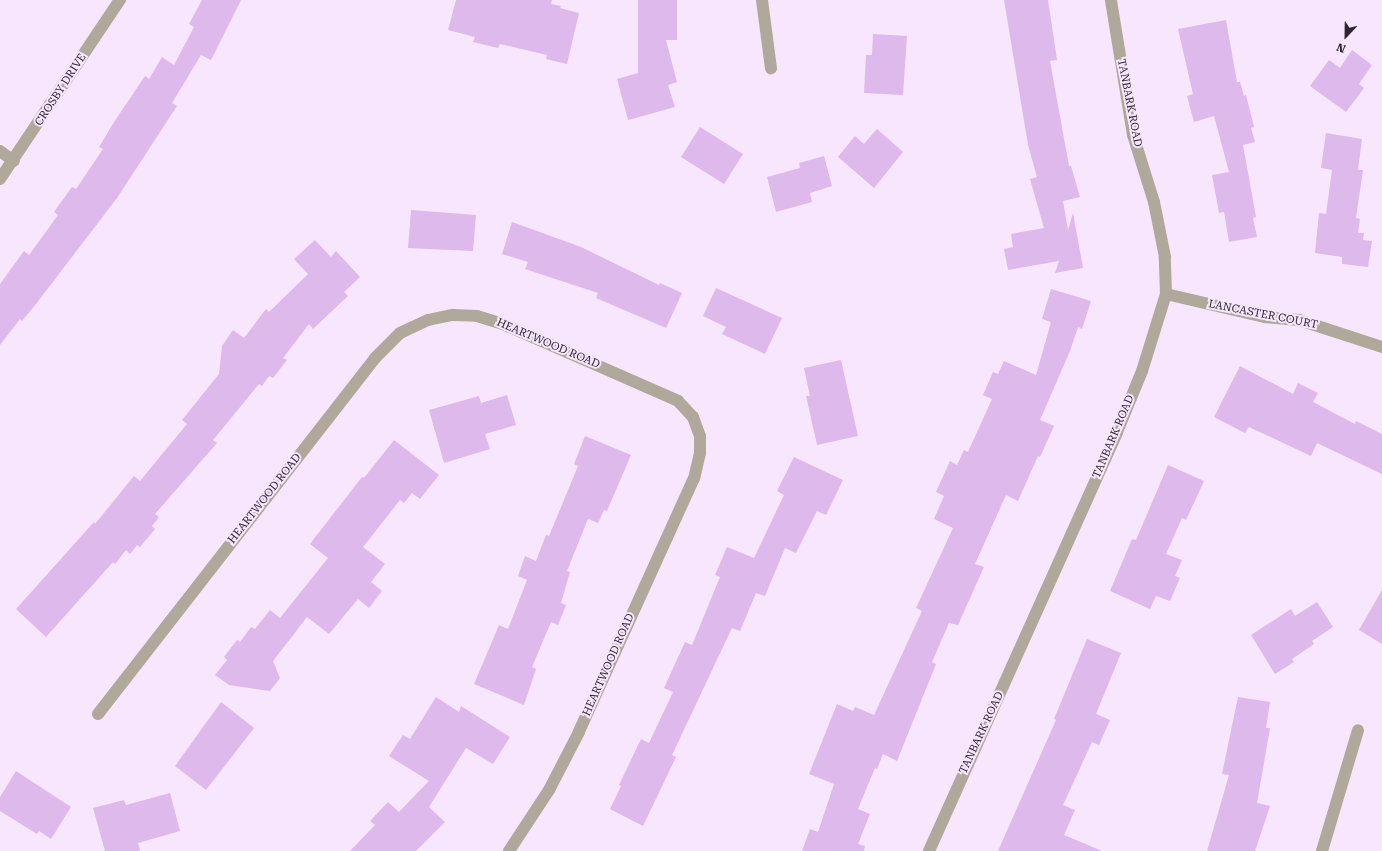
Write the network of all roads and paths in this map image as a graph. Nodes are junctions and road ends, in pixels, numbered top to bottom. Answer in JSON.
{"nodes":[{"id":1,"x":120,"y":0,"type":"edge"},
{"id":2,"x":762,"y":0,"type":"edge"},
{"id":3,"x":1111,"y":0,"type":"edge"},
{"id":4,"x":771,"y":68,"type":"dead end"},
{"id":5,"x":0,"y":151,"type":"edge"},
{"id":6,"x":14,"y":161,"type":"junction"},
{"id":7,"x":0,"y":179,"type":"edge"},
{"id":8,"x":1166,"y":294,"type":"junction"},
{"id":9,"x":1382,"y":347,"type":"edge"},
{"id":10,"x":98,"y":714,"type":"dead end"},
{"id":11,"x":1358,"y":730,"type":"dead end"},
{"id":12,"x":509,"y":851,"type":"edge"},
{"id":13,"x":929,"y":851,"type":"edge"},
{"id":14,"x":1322,"y":851,"type":"edge"}],
"edges":[{"from":1,"to":6,"type":"street","name":"CROSBY DRIVE"},
{"from":2,"to":4,"type":"street"},
{"from":3,"to":8,"type":"street","name":"TANBARK ROAD"},
{"from":5,"to":6,"type":"street"},
{"from":6,"to":7,"type":"street","name":"CROSBY DRIVE"},
{"from":8,"to":9,"type":"street","name":"LANCASTER COURT"},
{"from":8,"to":13,"type":"street","name":"TANBARK ROAD"},
{"from":10,"to":12,"type":"street","name":"HEARTWOOD ROAD"},
{"from":11,"to":14,"type":"street"}]}
